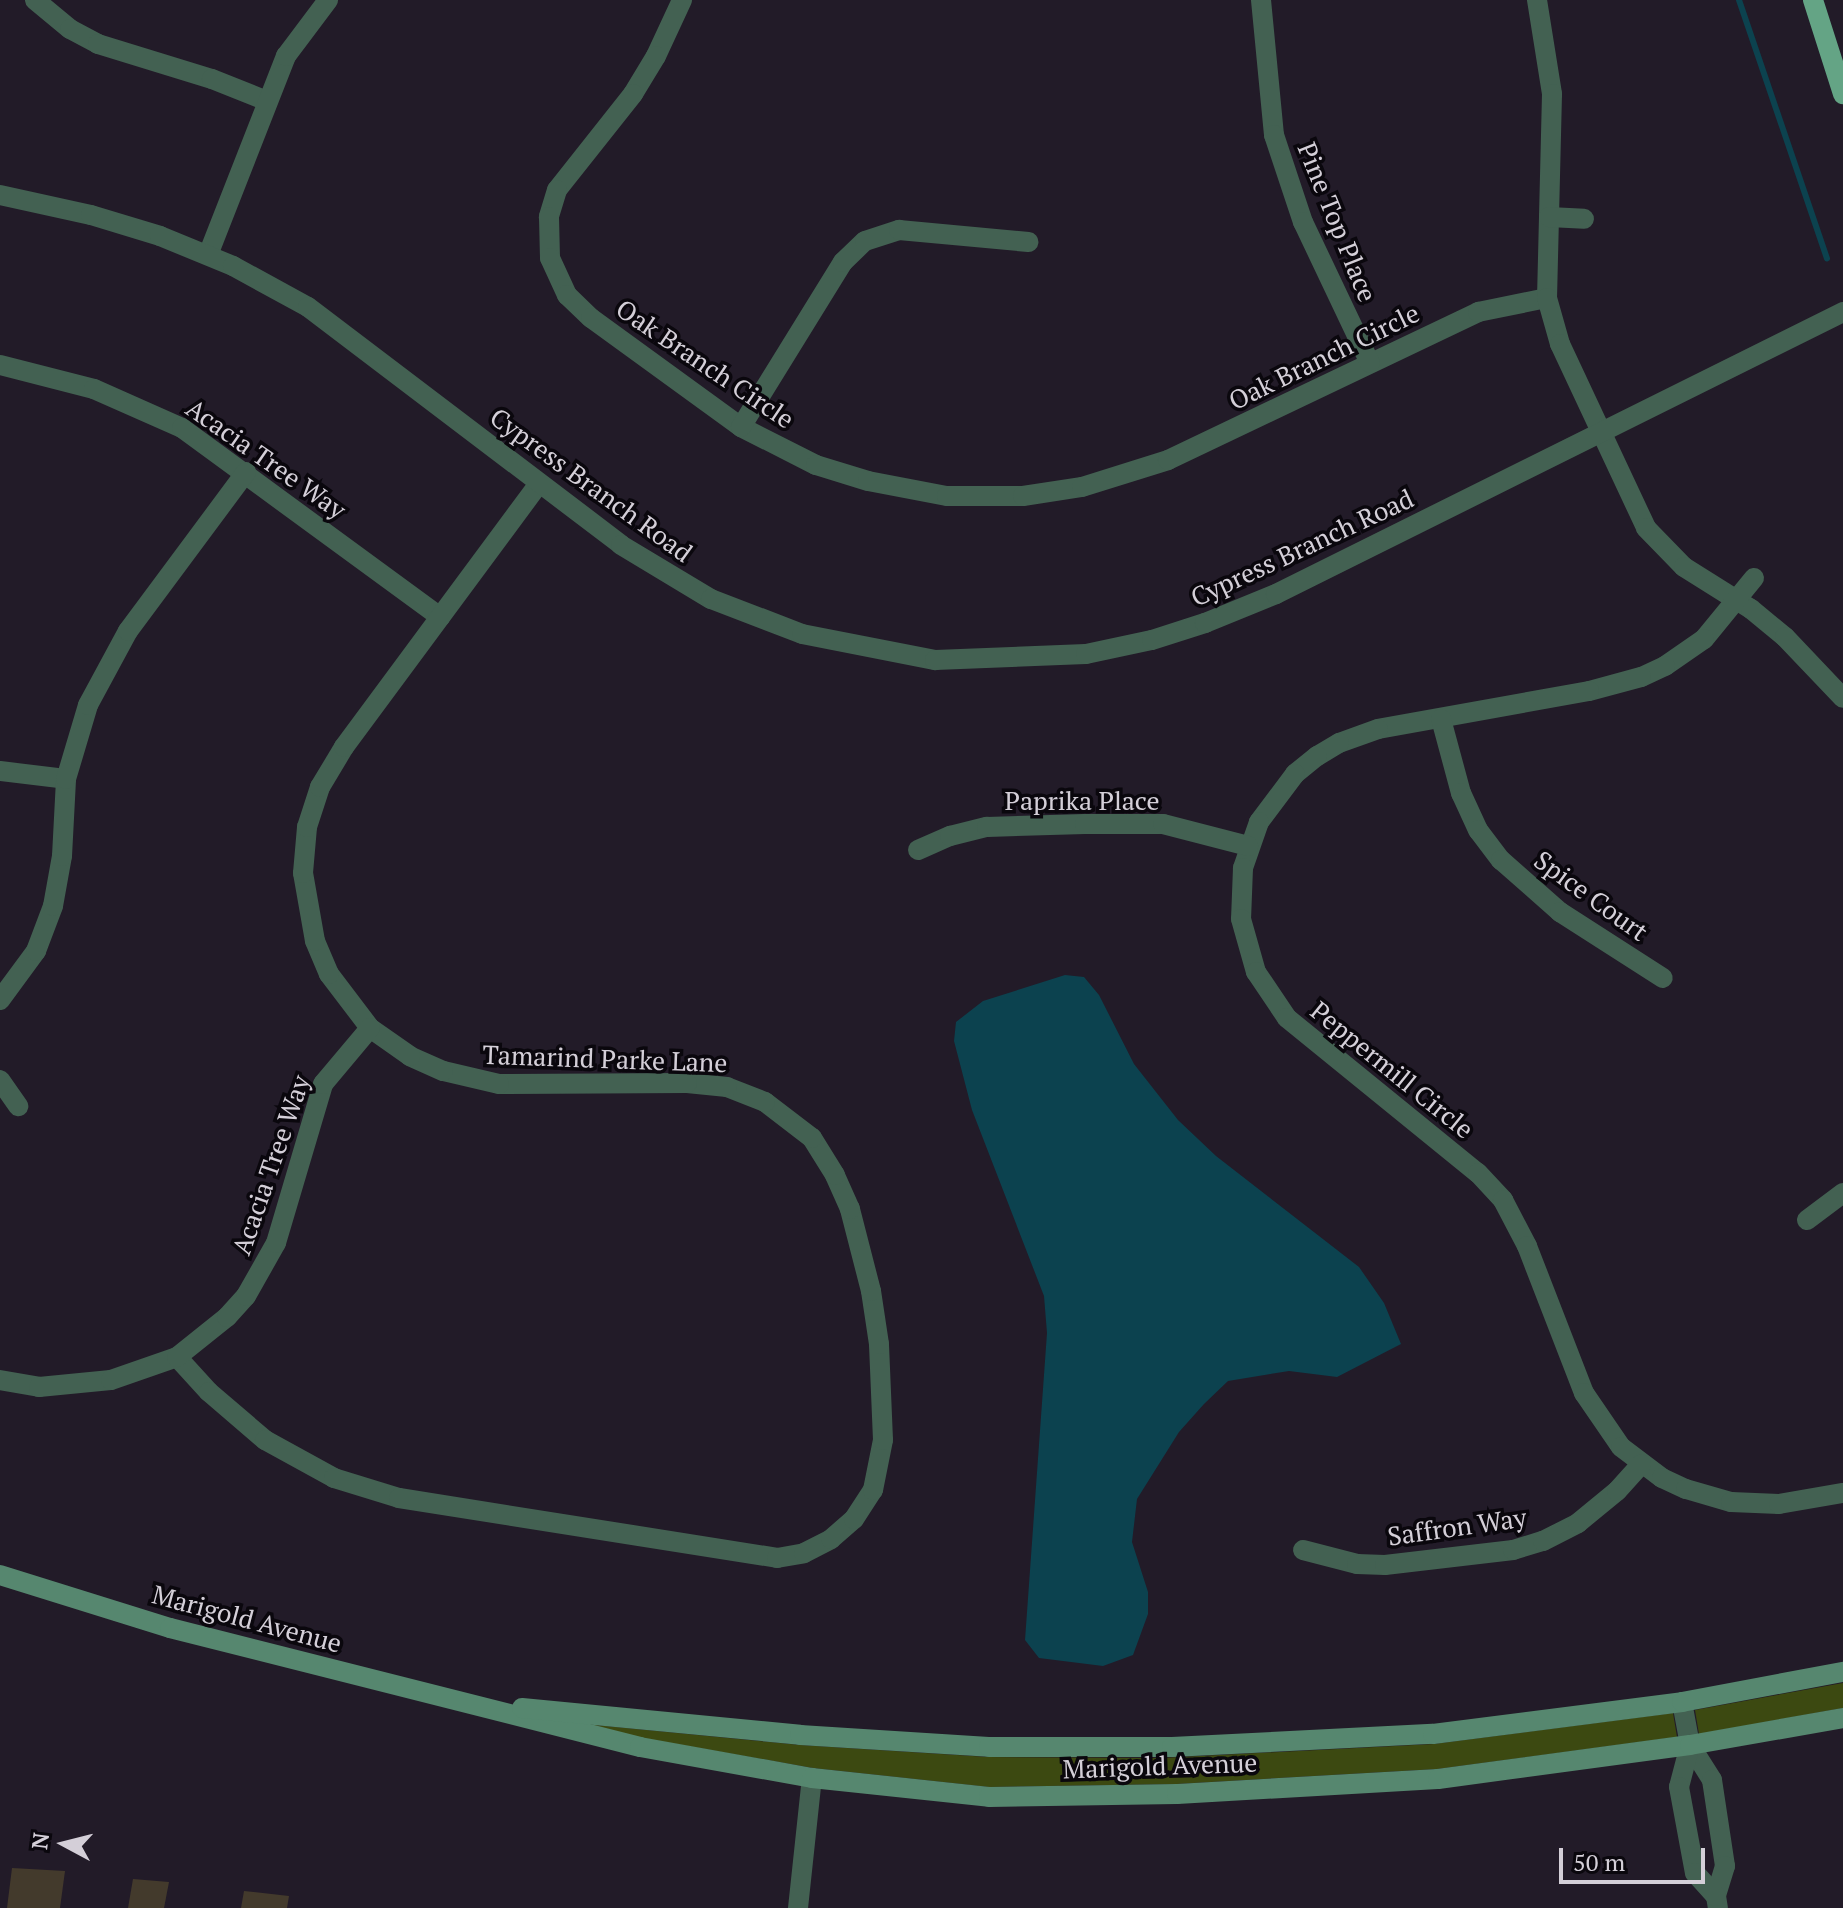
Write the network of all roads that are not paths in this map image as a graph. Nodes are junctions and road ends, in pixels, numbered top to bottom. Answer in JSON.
{"nodes":[{"id":1,"x":35,"y":0,"type":"edge"},
{"id":2,"x":328,"y":0,"type":"edge"},
{"id":3,"x":682,"y":0,"type":"edge"},
{"id":4,"x":1261,"y":0,"type":"edge"},
{"id":5,"x":1537,"y":0,"type":"edge"},
{"id":6,"x":1813,"y":0,"type":"edge"},
{"id":7,"x":1843,"y":94,"type":"edge"},
{"id":8,"x":267,"y":101,"type":"junction"},
{"id":9,"x":0,"y":195,"type":"edge"},
{"id":10,"x":1549,"y":217,"type":"junction"},
{"id":11,"x":1584,"y":219,"type":"dead end"},
{"id":12,"x":1028,"y":242,"type":"dead end"},
{"id":13,"x":208,"y":255,"type":"junction"},
{"id":14,"x":1547,"y":298,"type":"junction"},
{"id":15,"x":1843,"y":312,"type":"edge"},
{"id":16,"x":1370,"y":363,"type":"junction"},
{"id":17,"x":0,"y":365,"type":"edge"},
{"id":18,"x":741,"y":427,"type":"junction"},
{"id":19,"x":1600,"y":433,"type":"junction"},
{"id":20,"x":246,"y":472,"type":"junction"},
{"id":21,"x":539,"y":483,"type":"junction"},
{"id":22,"x":1754,"y":578,"type":"dead end"},
{"id":23,"x":1738,"y":601,"type":"junction"},
{"id":24,"x":440,"y":617,"type":"junction"},
{"id":25,"x":1843,"y":698,"type":"edge"},
{"id":26,"x":1441,"y":719,"type":"junction"},
{"id":27,"x":0,"y":771,"type":"edge"},
{"id":28,"x":66,"y":779,"type":"junction"},
{"id":29,"x":1248,"y":846,"type":"junction"},
{"id":30,"x":918,"y":850,"type":"dead end"},
{"id":31,"x":1663,"y":978,"type":"dead end"},
{"id":32,"x":0,"y":1000,"type":"edge"},
{"id":33,"x":370,"y":1028,"type":"junction"},
{"id":34,"x":0,"y":1080,"type":"edge"},
{"id":35,"x":18,"y":1106,"type":"dead end"},
{"id":36,"x":1843,"y":1193,"type":"edge"},
{"id":37,"x":1807,"y":1220,"type":"dead end"},
{"id":38,"x":177,"y":1357,"type":"junction"},
{"id":39,"x":0,"y":1380,"type":"edge"},
{"id":40,"x":1641,"y":1464,"type":"junction"},
{"id":41,"x":1843,"y":1493,"type":"edge"},
{"id":42,"x":1303,"y":1550,"type":"dead end"},
{"id":43,"x":0,"y":1575,"type":"edge"},
{"id":44,"x":1843,"y":1672,"type":"edge"},
{"id":45,"x":1682,"y":1702,"type":"junction"},
{"id":46,"x":482,"y":1705,"type":"junction"},
{"id":47,"x":1843,"y":1718,"type":"edge"},
{"id":48,"x":1690,"y":1745,"type":"junction"},
{"id":49,"x":812,"y":1778,"type":"junction"},
{"id":50,"x":1717,"y":1902,"type":"edge"},
{"id":51,"x":798,"y":1908,"type":"edge"}],
"edges":[{"from":1,"to":8,"type":"street"},
{"from":2,"to":8,"type":"street"},
{"from":3,"to":18,"type":"street","name":"Oak Branch Circle"},
{"from":4,"to":16,"type":"street","name":"Pine Top Place"},
{"from":5,"to":10,"type":"street"},
{"from":6,"to":7,"type":"main road"},
{"from":8,"to":13,"type":"street"},
{"from":9,"to":13,"type":"street","name":"Cypress Branch Road"},
{"from":10,"to":11,"type":"street"},
{"from":10,"to":14,"type":"street"},
{"from":12,"to":18,"type":"street"},
{"from":13,"to":21,"type":"street","name":"Cypress Branch Road"},
{"from":14,"to":16,"type":"street","name":"Oak Branch Circle"},
{"from":14,"to":19,"type":"street"},
{"from":15,"to":19,"type":"street","name":"Cypress Branch Road"},
{"from":16,"to":18,"type":"street","name":"Oak Branch Circle"},
{"from":17,"to":20,"type":"street","name":"Acacia Tree Way"},
{"from":19,"to":21,"type":"street","name":"Cypress Branch Road"},
{"from":19,"to":23,"type":"street"},
{"from":20,"to":24,"type":"street","name":"Acacia Tree Way"},
{"from":20,"to":28,"type":"street"},
{"from":21,"to":24,"type":"street","name":"Tamarind Parke Lane"},
{"from":22,"to":23,"type":"street","name":"Peppermill Circle"},
{"from":23,"to":25,"type":"street"},
{"from":23,"to":26,"type":"street","name":"Peppermill Circle"},
{"from":24,"to":33,"type":"street","name":"Tamarind Parke Lane"},
{"from":26,"to":29,"type":"street","name":"Peppermill Circle"},
{"from":26,"to":31,"type":"street","name":"Spice Court"},
{"from":27,"to":28,"type":"street"},
{"from":28,"to":32,"type":"street"},
{"from":29,"to":30,"type":"street","name":"Paprika Place"},
{"from":29,"to":40,"type":"street","name":"Peppermill Circle"},
{"from":33,"to":38,"type":"street","name":"Acacia Tree Way"},
{"from":33,"to":38,"type":"street","name":"Tamarind Parke Lane"},
{"from":34,"to":35,"type":"street"},
{"from":36,"to":37,"type":"street"},
{"from":38,"to":39,"type":"street","name":"Acacia Tree Way"},
{"from":40,"to":41,"type":"street","name":"Peppermill Circle"},
{"from":40,"to":42,"type":"street","name":"Saffron Way"},
{"from":43,"to":46,"type":"main road","name":"Marigold Avenue"},
{"from":44,"to":45,"type":"main road","name":"Marigold Avenue"},
{"from":45,"to":46,"type":"main road","name":"Marigold Avenue"},
{"from":45,"to":48,"type":"street"},
{"from":46,"to":49,"type":"main road","name":"Marigold Avenue"},
{"from":47,"to":48,"type":"main road","name":"Marigold Avenue"},
{"from":48,"to":49,"type":"main road","name":"Marigold Avenue"},
{"from":48,"to":50,"type":"street"},
{"from":48,"to":50,"type":"street"},
{"from":49,"to":51,"type":"street"}]}
